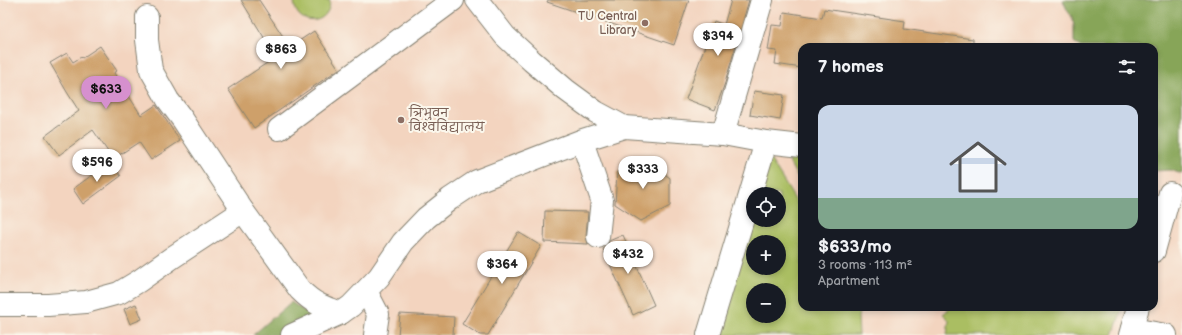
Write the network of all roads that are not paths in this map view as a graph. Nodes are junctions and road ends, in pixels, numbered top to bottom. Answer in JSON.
{"nodes":[{"id":1,"x":453,"y":0,"type":"edge"},
{"id":2,"x":477,"y":0,"type":"edge"},
{"id":3,"x":762,"y":0,"type":"edge"},
{"id":4,"x":147,"y":17,"type":"dead end"},
{"id":5,"x":624,"y":127,"type":"junction"},
{"id":6,"x":279,"y":129,"type":"dead end"},
{"id":7,"x":723,"y":134,"type":"junction"},
{"id":8,"x":582,"y":141,"type":"junction"},
{"id":9,"x":766,"y":142,"type":"junction"},
{"id":10,"x":798,"y":146,"type":"edge"},
{"id":11,"x":1169,"y":192,"type":"edge"},
{"id":12,"x":244,"y":211,"type":"junction"},
{"id":13,"x":1158,"y":235,"type":"edge"},
{"id":14,"x":598,"y":237,"type":"dead end"},
{"id":15,"x":366,"y":291,"type":"junction"},
{"id":16,"x":0,"y":305,"type":"edge"},
{"id":17,"x":1137,"y":311,"type":"edge"},
{"id":18,"x":341,"y":313,"type":"junction"},
{"id":19,"x":1131,"y":332,"type":"edge"},
{"id":20,"x":292,"y":335,"type":"edge"},
{"id":21,"x":375,"y":335,"type":"edge"},
{"id":22,"x":708,"y":335,"type":"edge"},
{"id":23,"x":1166,"y":335,"type":"edge"}],
"edges":[{"from":1,"to":6,"type":"lane"},
{"from":2,"to":5,"type":"lane"},
{"from":3,"to":7,"type":"lane"},
{"from":4,"to":12,"type":"lane"},
{"from":5,"to":7,"type":"lane"},
{"from":5,"to":8,"type":"lane"},
{"from":7,"to":9,"type":"lane"},
{"from":8,"to":14,"type":"lane"},
{"from":8,"to":15,"type":"lane"},
{"from":9,"to":10,"type":"lane"},
{"from":9,"to":22,"type":"lane"},
{"from":11,"to":13,"type":"lane"},
{"from":12,"to":16,"type":"lane"},
{"from":12,"to":18,"type":"lane"},
{"from":15,"to":18,"type":"lane"},
{"from":15,"to":21,"type":"lane"},
{"from":17,"to":19,"type":"lane"},
{"from":18,"to":20,"type":"lane"},
{"from":19,"to":23,"type":"lane"}]}
